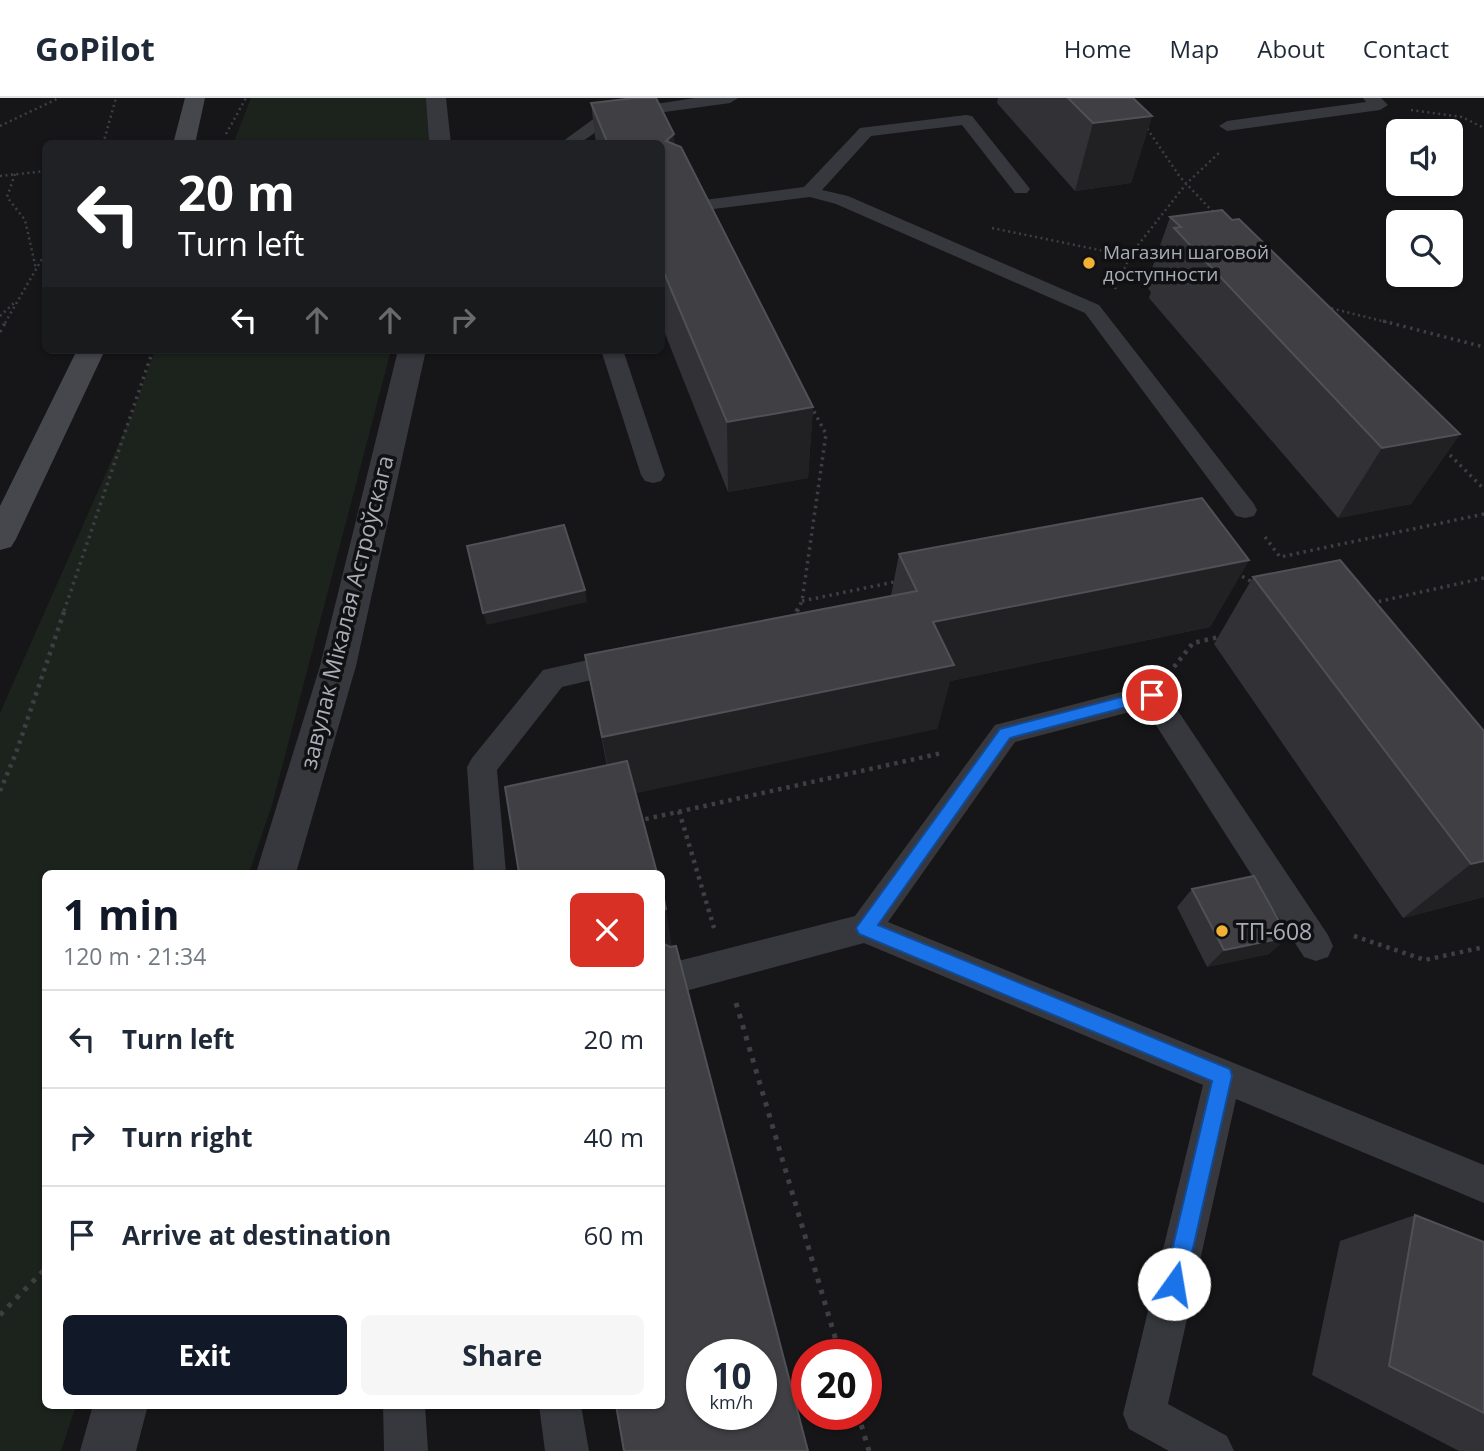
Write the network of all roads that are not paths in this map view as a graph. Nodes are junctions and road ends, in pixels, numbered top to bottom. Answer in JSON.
{"nodes":[{"id":1,"x":195,"y":98,"type":"edge"},
{"id":2,"x":436,"y":98,"type":"edge"},
{"id":3,"x":730,"y":98,"type":"edge"},
{"id":4,"x":1375,"y":102,"type":"edge"},
{"id":5,"x":1227,"y":126,"type":"road end"},
{"id":6,"x":185,"y":140,"type":"edge"},
{"id":7,"x":440,"y":140,"type":"edge"},
{"id":8,"x":573,"y":140,"type":"edge"},
{"id":9,"x":1021,"y":188,"type":"dead end"},
{"id":10,"x":810,"y":192,"type":"junction"},
{"id":11,"x":681,"y":208,"type":"edge"},
{"id":12,"x":89,"y":354,"type":"edge"},
{"id":13,"x":411,"y":354,"type":"edge"},
{"id":14,"x":613,"y":354,"type":"edge"},
{"id":15,"x":653,"y":475,"type":"dead end"},
{"id":16,"x":1245,"y":510,"type":"road end"},
{"id":17,"x":0,"y":539,"type":"edge"},
{"id":18,"x":657,"y":655,"type":"edge"},
{"id":19,"x":277,"y":870,"type":"edge"},
{"id":20,"x":490,"y":870,"type":"edge"},
{"id":21,"x":865,"y":928,"type":"junction"},
{"id":22,"x":1316,"y":946,"type":"road end"},
{"id":23,"x":678,"y":977,"type":"edge"},
{"id":24,"x":1223,"y":1076,"type":"junction"},
{"id":25,"x":1484,"y":1184,"type":"edge"},
{"id":26,"x":120,"y":1409,"type":"edge"},
{"id":27,"x":404,"y":1409,"type":"edge"},
{"id":28,"x":561,"y":1409,"type":"edge"},
{"id":29,"x":108,"y":1451,"type":"edge"},
{"id":30,"x":407,"y":1451,"type":"edge"},
{"id":31,"x":567,"y":1451,"type":"edge"},
{"id":32,"x":1212,"y":1451,"type":"edge"}],
"edges":[{"from":1,"to":6,"type":"main road"},
{"from":2,"to":7,"type":"street"},
{"from":3,"to":8,"type":"lane"},
{"from":4,"to":5,"type":"lane"},
{"from":9,"to":10,"type":"lane"},
{"from":10,"to":11,"type":"lane"},
{"from":10,"to":16,"type":"lane"},
{"from":12,"to":17,"type":"main road"},
{"from":13,"to":19,"type":"street","name":"завулак Мікалая Астроўскага"},
{"from":14,"to":15,"type":"lane"},
{"from":18,"to":20,"type":"lane"},
{"from":21,"to":22,"type":"lane"},
{"from":21,"to":23,"type":"lane"},
{"from":21,"to":24,"type":"lane"},
{"from":24,"to":25,"type":"lane"},
{"from":24,"to":32,"type":"lane"},
{"from":26,"to":29,"type":"street"},
{"from":27,"to":30,"type":"lane"},
{"from":28,"to":31,"type":"lane"}]}
